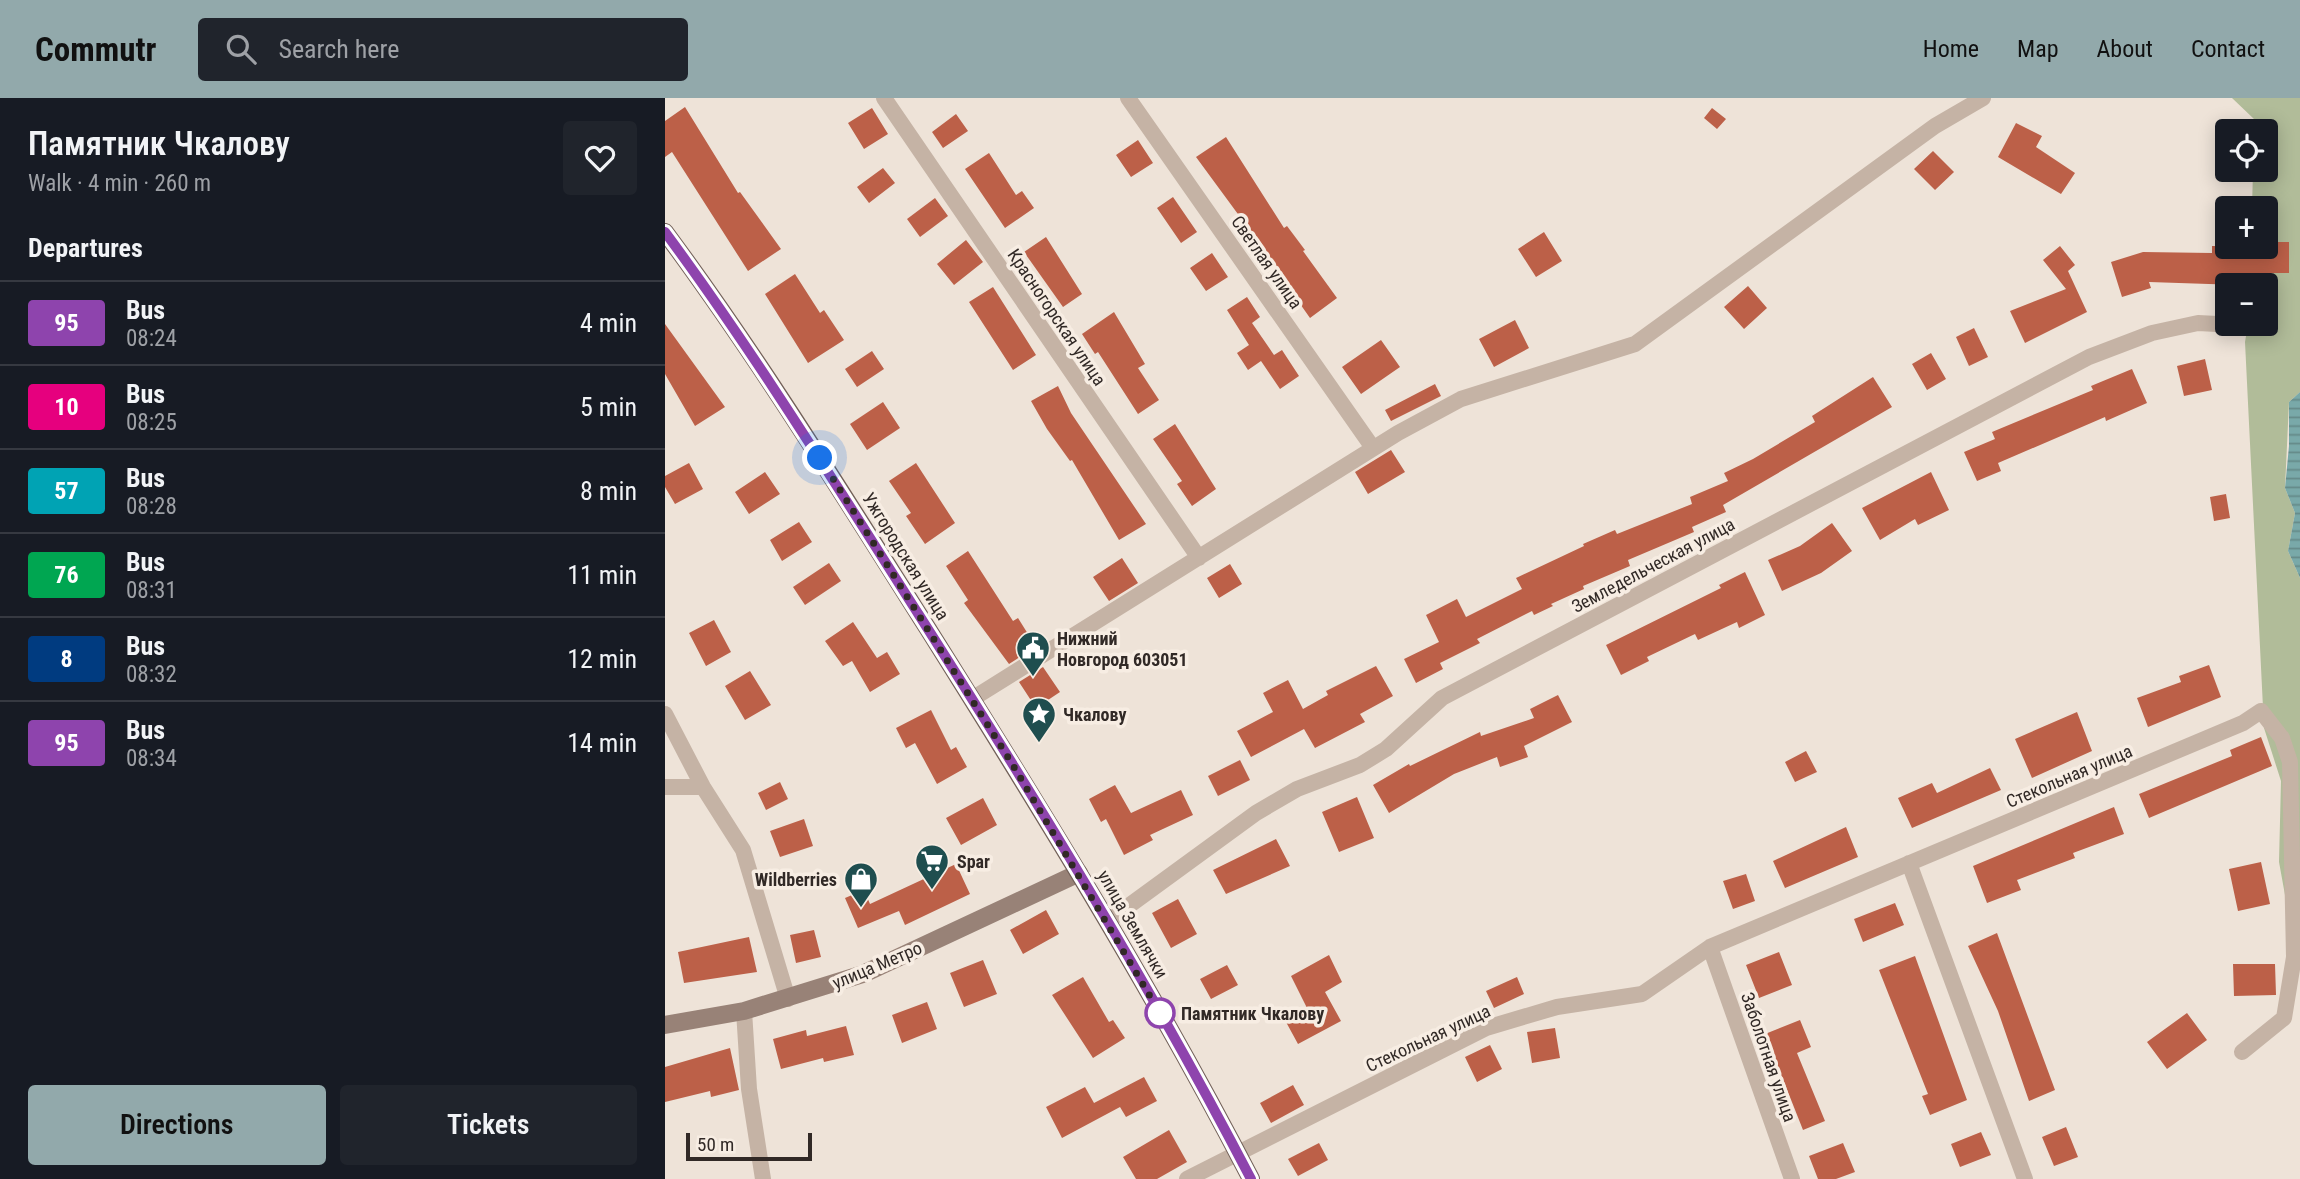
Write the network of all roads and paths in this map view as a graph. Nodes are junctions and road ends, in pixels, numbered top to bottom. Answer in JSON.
{"nodes":[{"id":1,"x":884,"y":98,"type":"edge"},
{"id":2,"x":1128,"y":98,"type":"edge"},
{"id":3,"x":1983,"y":98,"type":"edge"},
{"id":4,"x":665,"y":232,"type":"edge"},
{"id":5,"x":2215,"y":324,"type":"edge"},
{"id":6,"x":1373,"y":449,"type":"junction"},
{"id":7,"x":1199,"y":558,"type":"junction"},
{"id":8,"x":972,"y":699,"type":"junction"},
{"id":9,"x":665,"y":713,"type":"edge"},
{"id":10,"x":665,"y":787,"type":"edge"},
{"id":11,"x":703,"y":787,"type":"junction"},
{"id":12,"x":1909,"y":863,"type":"junction"},
{"id":13,"x":1079,"y":873,"type":"junction"},
{"id":14,"x":1108,"y":921,"type":"junction"},
{"id":15,"x":1710,"y":947,"type":"junction"},
{"id":16,"x":788,"y":999,"type":"junction"},
{"id":17,"x":744,"y":1011,"type":"junction"},
{"id":18,"x":665,"y":1026,"type":"edge"},
{"id":19,"x":2242,"y":1052,"type":"dead end"},
{"id":20,"x":1237,"y":1152,"type":"junction"},
{"id":21,"x":763,"y":1179,"type":"edge"},
{"id":22,"x":1187,"y":1179,"type":"edge"},
{"id":23,"x":1251,"y":1179,"type":"edge"},
{"id":24,"x":1792,"y":1179,"type":"edge"},
{"id":25,"x":2025,"y":1179,"type":"edge"}],
"edges":[{"from":1,"to":7,"type":"street","name":"Красногорская улица"},
{"from":2,"to":6,"type":"street","name":"Светлая улица"},
{"from":3,"to":6,"type":"street"},
{"from":4,"to":8,"type":"main road","name":"Ужгородская улица"},
{"from":5,"to":14,"type":"street","name":"Земледельческая улица"},
{"from":6,"to":7,"type":"street"},
{"from":7,"to":8,"type":"street"},
{"from":8,"to":13,"type":"main road","name":"Ужгородская улица"},
{"from":9,"to":11,"type":"street"},
{"from":10,"to":11,"type":"street"},
{"from":11,"to":16,"type":"street"},
{"from":12,"to":15,"type":"street","name":"Стекольная улица"},
{"from":12,"to":19,"type":"street","name":"Стекольная улица"},
{"from":12,"to":25,"type":"street"},
{"from":13,"to":14,"type":"main road","name":"улица Землячки"},
{"from":13,"to":16,"type":"street","name":"улица Метро"},
{"from":14,"to":20,"type":"main road","name":"улица Землячки"},
{"from":15,"to":20,"type":"street","name":"Стекольная улица"},
{"from":15,"to":24,"type":"street","name":"Заболотная улица"},
{"from":16,"to":17,"type":"street","name":"улица Метро"},
{"from":17,"to":18,"type":"street","name":"улица Метро"},
{"from":17,"to":21,"type":"street"},
{"from":20,"to":22,"type":"street","name":"Стекольная улица"},
{"from":20,"to":23,"type":"main road","name":"улица Землячки"}]}
